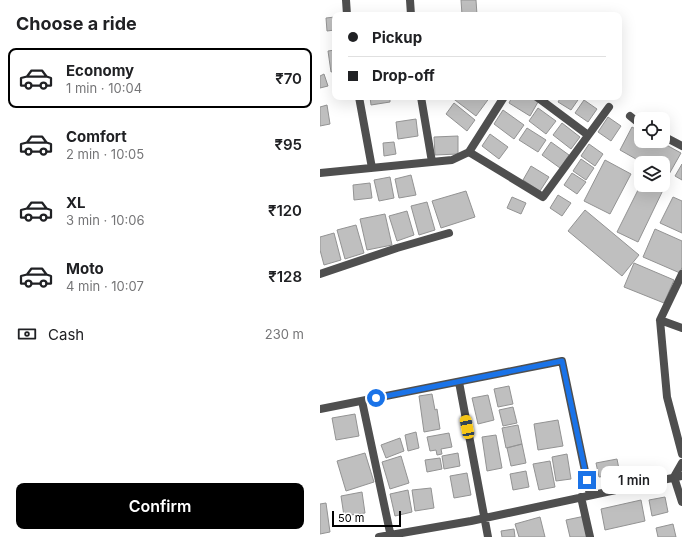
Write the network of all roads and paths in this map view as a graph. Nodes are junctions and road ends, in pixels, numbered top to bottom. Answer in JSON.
{"nodes":[{"id":1,"x":346,"y":0,"type":"edge"},
{"id":2,"x":410,"y":0,"type":"edge"},
{"id":3,"x":347,"y":12,"type":"edge"},
{"id":4,"x":411,"y":12,"type":"edge"},
{"id":5,"x":360,"y":100,"type":"edge"},
{"id":6,"x":422,"y":100,"type":"edge"},
{"id":7,"x":502,"y":100,"type":"edge"},
{"id":8,"x":541,"y":100,"type":"edge"},
{"id":9,"x":609,"y":106,"type":"dead end"},
{"id":10,"x":630,"y":116,"type":"dead end"},
{"id":11,"x":634,"y":119,"type":"edge"},
{"id":12,"x":588,"y":135,"type":"junction"},
{"id":13,"x":670,"y":140,"type":"edge"},
{"id":14,"x":682,"y":146,"type":"edge"},
{"id":15,"x":468,"y":152,"type":"junction"},
{"id":16,"x":432,"y":162,"type":"junction"},
{"id":17,"x":372,"y":168,"type":"junction"},
{"id":18,"x":320,"y":173,"type":"edge"},
{"id":19,"x":449,"y":232,"type":"dead end"},
{"id":20,"x":320,"y":274,"type":"edge"},
{"id":21,"x":682,"y":274,"type":"edge"},
{"id":22,"x":660,"y":320,"type":"junction"},
{"id":23,"x":682,"y":328,"type":"edge"},
{"id":24,"x":459,"y":382,"type":"junction"},
{"id":25,"x":362,"y":401,"type":"junction"},
{"id":26,"x":320,"y":409,"type":"edge"},
{"id":27,"x":682,"y":454,"type":"edge"},
{"id":28,"x":682,"y":463,"type":"edge"},
{"id":29,"x":678,"y":477,"type":"edge"},
{"id":30,"x":590,"y":495,"type":"junction"},
{"id":31,"x":581,"y":497,"type":"junction"},
{"id":32,"x":682,"y":502,"type":"edge"},
{"id":33,"x":484,"y":518,"type":"junction"},
{"id":34,"x":391,"y":536,"type":"edge"},
{"id":35,"x":379,"y":537,"type":"edge"},
{"id":36,"x":488,"y":537,"type":"edge"},
{"id":37,"x":590,"y":537,"type":"edge"}],
"edges":[{"from":1,"to":3,"type":"street"},
{"from":2,"to":4,"type":"street"},
{"from":5,"to":17,"type":"street"},
{"from":6,"to":16,"type":"street"},
{"from":7,"to":15,"type":"street"},
{"from":8,"to":12,"type":"street"},
{"from":9,"to":12,"type":"street"},
{"from":10,"to":11,"type":"street"},
{"from":12,"to":15,"type":"street"},
{"from":13,"to":14,"type":"street"},
{"from":15,"to":16,"type":"street"},
{"from":16,"to":17,"type":"street"},
{"from":17,"to":18,"type":"street"},
{"from":19,"to":20,"type":"street"},
{"from":21,"to":22,"type":"street"},
{"from":22,"to":23,"type":"street"},
{"from":22,"to":27,"type":"street"},
{"from":24,"to":25,"type":"street"},
{"from":24,"to":30,"type":"street"},
{"from":24,"to":33,"type":"street"},
{"from":25,"to":26,"type":"street"},
{"from":25,"to":34,"type":"street"},
{"from":28,"to":29,"type":"street"},
{"from":29,"to":30,"type":"street"},
{"from":29,"to":32,"type":"street"},
{"from":30,"to":31,"type":"street"},
{"from":31,"to":33,"type":"street"},
{"from":31,"to":37,"type":"street"},
{"from":33,"to":34,"type":"street"},
{"from":33,"to":36,"type":"street"},
{"from":34,"to":35,"type":"street"}]}
